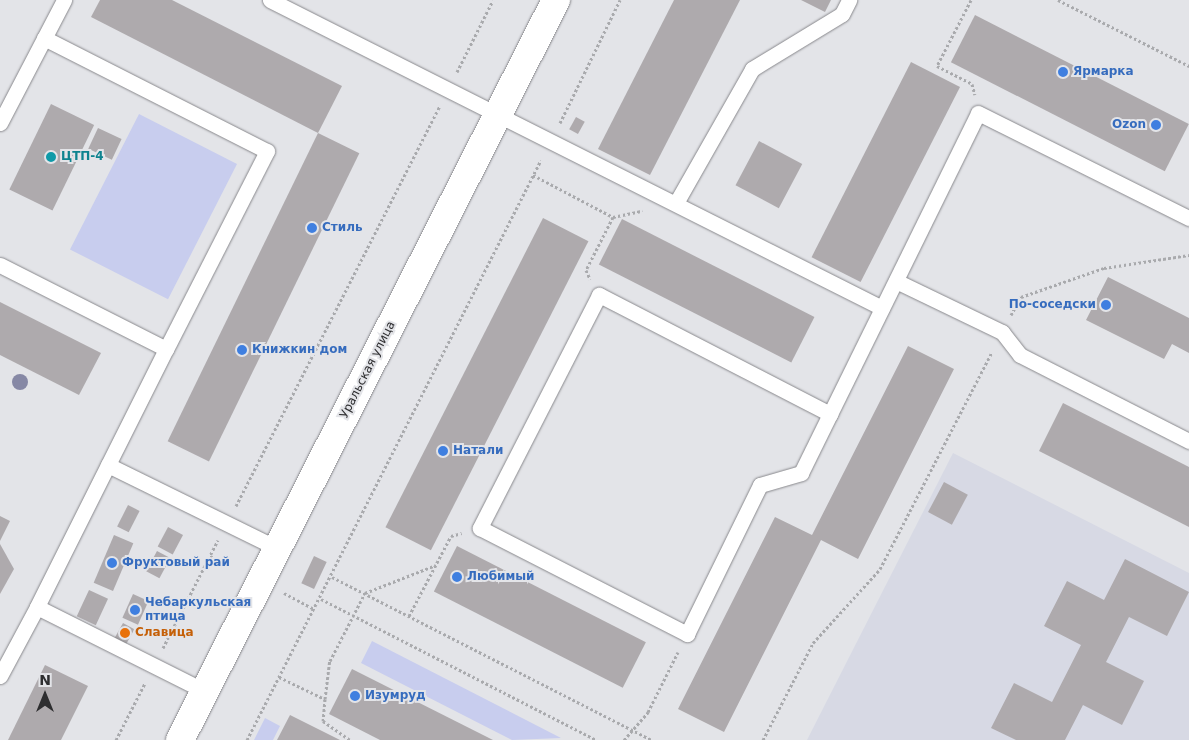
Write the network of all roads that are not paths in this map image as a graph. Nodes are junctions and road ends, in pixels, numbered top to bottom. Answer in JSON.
{"nodes":[{"id":1,"x":64,"y":0,"type":"edge"},
{"id":2,"x":270,"y":0,"type":"edge"},
{"id":3,"x":556,"y":0,"type":"edge"},
{"id":4,"x":849,"y":0,"type":"edge"},
{"id":5,"x":44,"y":38,"type":"junction"},
{"id":6,"x":499,"y":113,"type":"junction"},
{"id":7,"x":0,"y":123,"type":"edge"},
{"id":8,"x":676,"y":203,"type":"junction"},
{"id":9,"x":1189,"y":218,"type":"edge"},
{"id":10,"x":0,"y":265,"type":"edge"},
{"id":11,"x":896,"y":281,"type":"junction"},
{"id":12,"x":882,"y":308,"type":"junction"},
{"id":13,"x":166,"y":349,"type":"junction"},
{"id":14,"x":830,"y":414,"type":"junction"},
{"id":15,"x":1189,"y":442,"type":"edge"},
{"id":16,"x":108,"y":465,"type":"junction"},
{"id":17,"x":277,"y":548,"type":"junction"},
{"id":18,"x":37,"y":607,"type":"junction"},
{"id":19,"x":17,"y":640,"type":"junction"},
{"id":20,"x":0,"y":645,"type":"edge"},
{"id":21,"x":0,"y":676,"type":"edge"},
{"id":22,"x":204,"y":691,"type":"junction"},
{"id":23,"x":180,"y":740,"type":"edge"}],
"edges":[{"from":1,"to":5,"type":"lane"},
{"from":2,"to":6,"type":"lane"},
{"from":3,"to":6,"type":"street","name":"Уральская улица"},
{"from":4,"to":8,"type":"lane"},
{"from":5,"to":7,"type":"lane"},
{"from":5,"to":13,"type":"lane"},
{"from":6,"to":8,"type":"lane"},
{"from":6,"to":17,"type":"street","name":"Уральская улица"},
{"from":8,"to":12,"type":"lane"},
{"from":9,"to":11,"type":"lane"},
{"from":10,"to":13,"type":"lane"},
{"from":11,"to":12,"type":"lane"},
{"from":11,"to":15,"type":"lane"},
{"from":12,"to":14,"type":"lane"},
{"from":13,"to":16,"type":"lane"},
{"from":14,"to":14,"type":"lane"},
{"from":16,"to":17,"type":"lane"},
{"from":16,"to":18,"type":"lane"},
{"from":17,"to":22,"type":"street","name":"Уральская улица"},
{"from":18,"to":19,"type":"lane"},
{"from":18,"to":22,"type":"lane"},
{"from":19,"to":20,"type":"lane"},
{"from":19,"to":21,"type":"lane"},
{"from":22,"to":23,"type":"street","name":"Уральская улица"}]}
